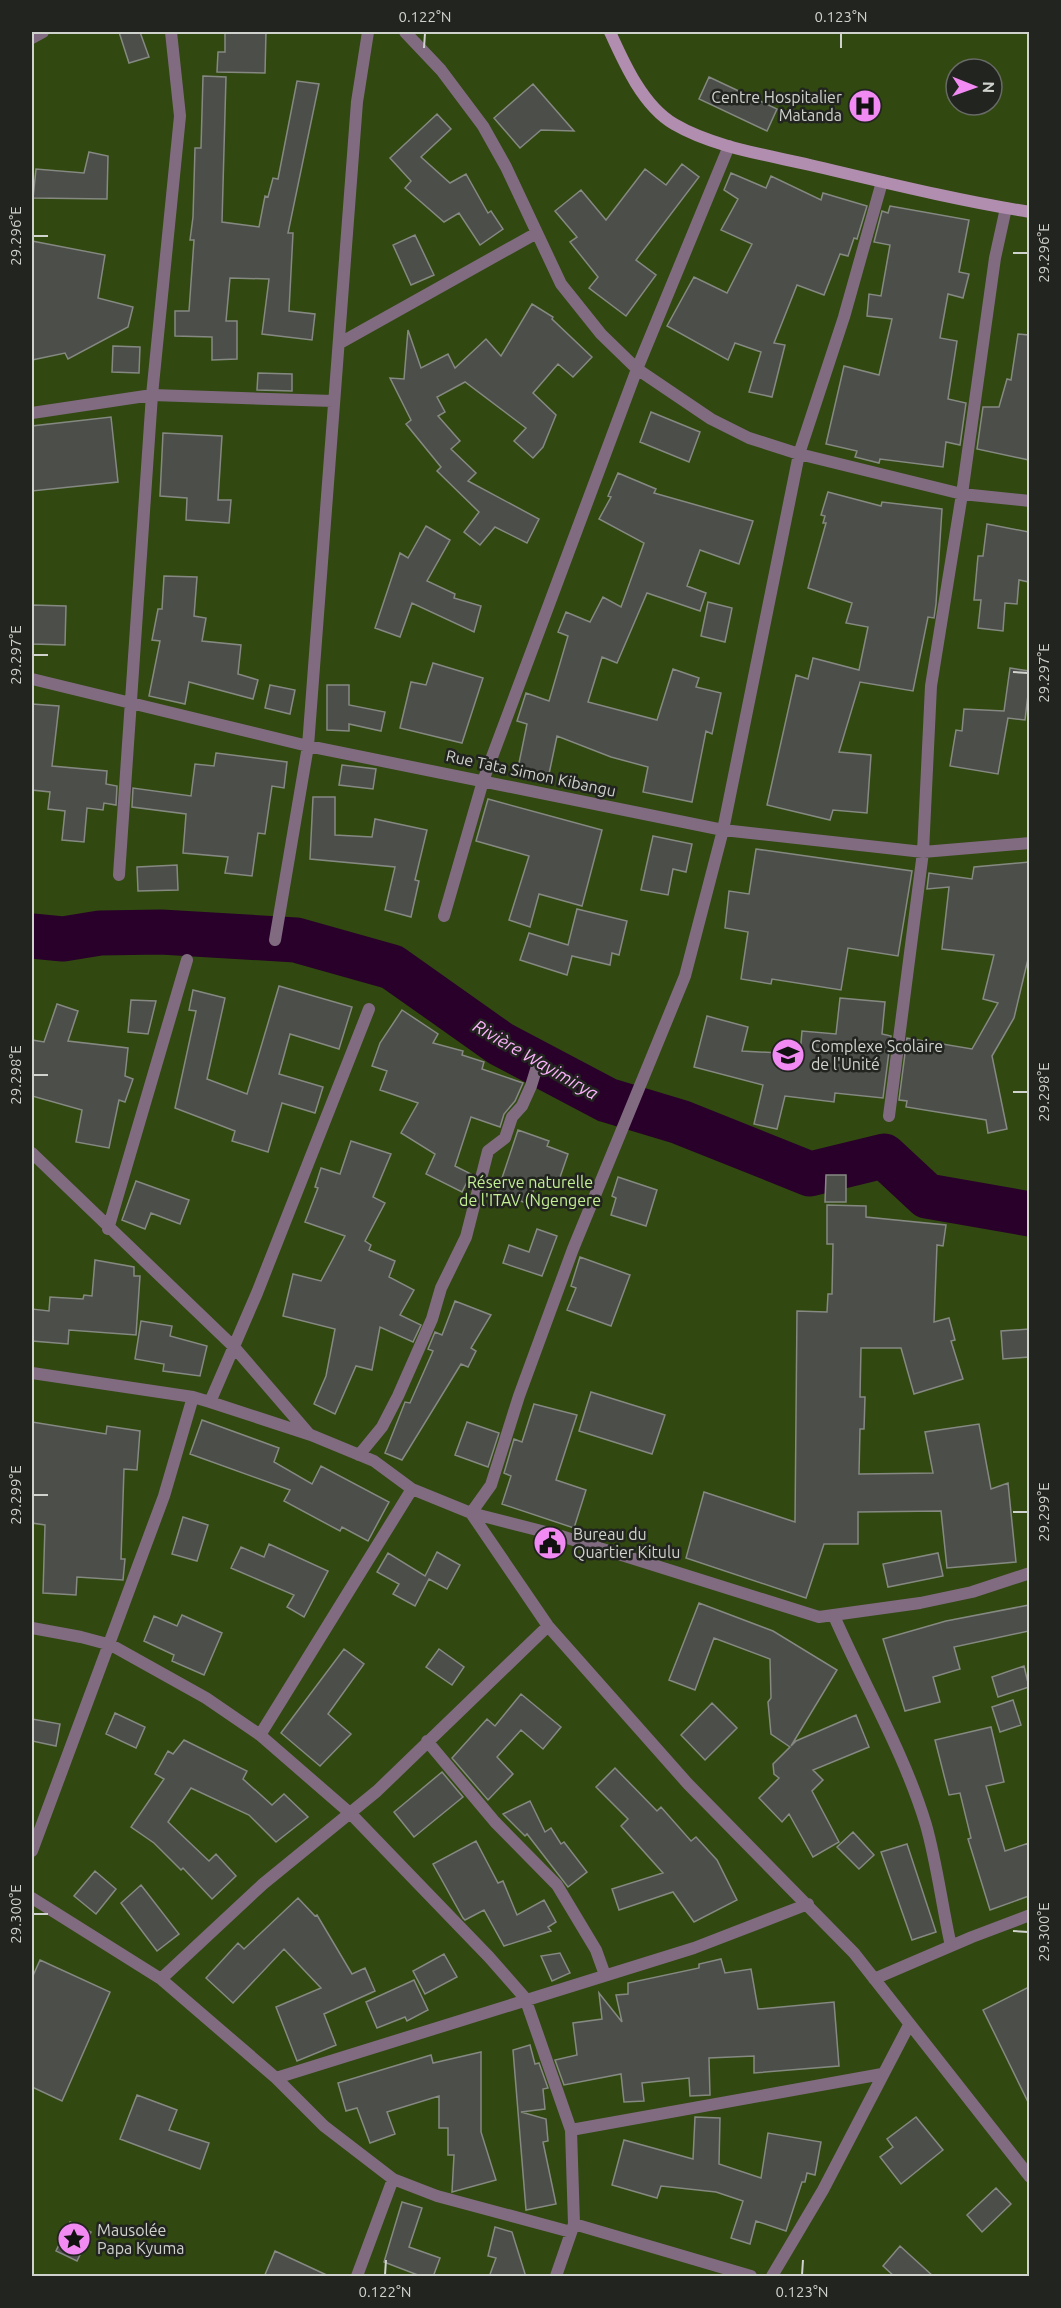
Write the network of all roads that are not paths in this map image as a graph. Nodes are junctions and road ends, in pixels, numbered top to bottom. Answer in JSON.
{"nodes":[{"id":1,"x":43,"y":32,"type":"edge"},
{"id":2,"x":171,"y":32,"type":"edge"},
{"id":3,"x":368,"y":32,"type":"edge"},
{"id":4,"x":405,"y":32,"type":"edge"},
{"id":5,"x":610,"y":32,"type":"edge"},
{"id":6,"x":32,"y":38,"type":"edge"},
{"id":7,"x":729,"y":146,"type":"junction"},
{"id":8,"x":882,"y":182,"type":"junction"},
{"id":9,"x":1006,"y":208,"type":"junction"},
{"id":10,"x":1029,"y":212,"type":"edge"},
{"id":11,"x":535,"y":234,"type":"junction"},
{"id":12,"x":340,"y":343,"type":"junction"},
{"id":13,"x":637,"y":369,"type":"junction"},
{"id":14,"x":152,"y":395,"type":"junction"},
{"id":15,"x":333,"y":401,"type":"junction"},
{"id":16,"x":32,"y":413,"type":"edge"},
{"id":17,"x":799,"y":454,"type":"junction"},
{"id":18,"x":962,"y":494,"type":"junction"},
{"id":19,"x":1029,"y":501,"type":"edge"},
{"id":20,"x":32,"y":679,"type":"edge"},
{"id":21,"x":132,"y":704,"type":"junction"},
{"id":22,"x":308,"y":746,"type":"junction"},
{"id":23,"x":483,"y":781,"type":"junction"},
{"id":24,"x":723,"y":830,"type":"junction"},
{"id":25,"x":1029,"y":843,"type":"edge"},
{"id":26,"x":923,"y":852,"type":"junction"},
{"id":27,"x":119,"y":875,"type":"dead end"},
{"id":28,"x":444,"y":916,"type":"dead end"},
{"id":29,"x":275,"y":940,"type":"dead end"},
{"id":30,"x":187,"y":960,"type":"dead end"},
{"id":31,"x":369,"y":1009,"type":"dead end"},
{"id":32,"x":538,"y":1063,"type":"dead end"},
{"id":33,"x":889,"y":1116,"type":"dead end"},
{"id":34,"x":32,"y":1153,"type":"edge"},
{"id":35,"x":108,"y":1229,"type":"junction"},
{"id":36,"x":234,"y":1347,"type":"junction"},
{"id":37,"x":32,"y":1372,"type":"edge"},
{"id":38,"x":193,"y":1397,"type":"junction"},
{"id":39,"x":210,"y":1402,"type":"junction"},
{"id":40,"x":310,"y":1435,"type":"junction"},
{"id":41,"x":358,"y":1455,"type":"junction"},
{"id":42,"x":412,"y":1489,"type":"junction"},
{"id":43,"x":471,"y":1513,"type":"junction"},
{"id":44,"x":1029,"y":1572,"type":"edge"},
{"id":45,"x":834,"y":1616,"type":"junction"},
{"id":46,"x":548,"y":1626,"type":"junction"},
{"id":47,"x":32,"y":1628,"type":"edge"},
{"id":48,"x":111,"y":1645,"type":"junction"},
{"id":49,"x":260,"y":1735,"type":"junction"},
{"id":50,"x":427,"y":1741,"type":"junction"},
{"id":51,"x":351,"y":1814,"type":"junction"},
{"id":52,"x":32,"y":1851,"type":"edge"},
{"id":53,"x":32,"y":1898,"type":"edge"},
{"id":54,"x":808,"y":1904,"type":"junction"},
{"id":55,"x":1029,"y":1916,"type":"edge"},
{"id":56,"x":951,"y":1946,"type":"junction"},
{"id":57,"x":605,"y":1975,"type":"junction"},
{"id":58,"x":160,"y":1978,"type":"junction"},
{"id":59,"x":874,"y":1979,"type":"junction"},
{"id":60,"x":525,"y":1998,"type":"junction"},
{"id":61,"x":909,"y":2025,"type":"junction"},
{"id":62,"x":882,"y":2074,"type":"junction"},
{"id":63,"x":276,"y":2078,"type":"junction"},
{"id":64,"x":571,"y":2130,"type":"junction"},
{"id":65,"x":1029,"y":2177,"type":"edge"},
{"id":66,"x":393,"y":2179,"type":"junction"},
{"id":67,"x":572,"y":2228,"type":"junction"},
{"id":68,"x":357,"y":2277,"type":"edge"},
{"id":69,"x":556,"y":2277,"type":"edge"},
{"id":70,"x":751,"y":2277,"type":"edge"},
{"id":71,"x":772,"y":2277,"type":"edge"}],
"edges":[{"from":1,"to":6,"type":"street"},
{"from":2,"to":14,"type":"street"},
{"from":3,"to":12,"type":"street"},
{"from":4,"to":11,"type":"street"},
{"from":5,"to":7,"type":"street"},
{"from":7,"to":8,"type":"street"},
{"from":7,"to":13,"type":"street"},
{"from":8,"to":9,"type":"street"},
{"from":8,"to":17,"type":"street"},
{"from":9,"to":10,"type":"street"},
{"from":9,"to":18,"type":"street"},
{"from":11,"to":12,"type":"street"},
{"from":11,"to":13,"type":"street"},
{"from":12,"to":15,"type":"street"},
{"from":13,"to":17,"type":"street"},
{"from":13,"to":23,"type":"street"},
{"from":14,"to":15,"type":"street"},
{"from":14,"to":16,"type":"street"},
{"from":14,"to":21,"type":"street"},
{"from":15,"to":22,"type":"street"},
{"from":17,"to":18,"type":"street"},
{"from":17,"to":24,"type":"street"},
{"from":18,"to":19,"type":"street"},
{"from":18,"to":26,"type":"street"},
{"from":20,"to":21,"type":"street","name":"Rue Tata Simon Kibangu"},
{"from":21,"to":22,"type":"street","name":"Rue Tata Simon Kibangu"},
{"from":21,"to":27,"type":"street"},
{"from":22,"to":23,"type":"street","name":"Rue Tata Simon Kibangu"},
{"from":22,"to":29,"type":"street"},
{"from":23,"to":24,"type":"street","name":"Rue Tata Simon Kibangu"},
{"from":23,"to":28,"type":"street"},
{"from":24,"to":26,"type":"street","name":"Rue Tata Simon Kibangu"},
{"from":24,"to":43,"type":"street"},
{"from":25,"to":26,"type":"street","name":"Rue Tata Simon Kibangu"},
{"from":26,"to":33,"type":"street"},
{"from":30,"to":35,"type":"street"},
{"from":31,"to":36,"type":"street"},
{"from":32,"to":41,"type":"street"},
{"from":34,"to":35,"type":"street"},
{"from":35,"to":36,"type":"street"},
{"from":36,"to":39,"type":"street"},
{"from":36,"to":40,"type":"street"},
{"from":37,"to":38,"type":"street"},
{"from":38,"to":39,"type":"street"},
{"from":38,"to":48,"type":"street"},
{"from":39,"to":40,"type":"street"},
{"from":40,"to":41,"type":"street"},
{"from":41,"to":42,"type":"street"},
{"from":42,"to":43,"type":"street"},
{"from":42,"to":49,"type":"street"},
{"from":43,"to":45,"type":"street"},
{"from":43,"to":46,"type":"street"},
{"from":44,"to":45,"type":"street"},
{"from":45,"to":56,"type":"street"},
{"from":46,"to":50,"type":"street"},
{"from":46,"to":54,"type":"street"},
{"from":47,"to":48,"type":"street"},
{"from":48,"to":49,"type":"street"},
{"from":48,"to":52,"type":"street"},
{"from":49,"to":51,"type":"street"},
{"from":50,"to":51,"type":"street"},
{"from":50,"to":57,"type":"street"},
{"from":51,"to":58,"type":"street"},
{"from":51,"to":60,"type":"street"},
{"from":53,"to":58,"type":"street"},
{"from":54,"to":57,"type":"street"},
{"from":54,"to":59,"type":"street"},
{"from":55,"to":56,"type":"street"},
{"from":56,"to":59,"type":"street"},
{"from":57,"to":60,"type":"street"},
{"from":58,"to":63,"type":"street"},
{"from":59,"to":61,"type":"street"},
{"from":60,"to":63,"type":"street"},
{"from":60,"to":64,"type":"street"},
{"from":61,"to":62,"type":"street"},
{"from":61,"to":65,"type":"street"},
{"from":62,"to":64,"type":"street"},
{"from":62,"to":71,"type":"street"},
{"from":63,"to":66,"type":"street"},
{"from":64,"to":67,"type":"street"},
{"from":66,"to":67,"type":"street"},
{"from":66,"to":68,"type":"street"},
{"from":67,"to":69,"type":"street"},
{"from":67,"to":70,"type":"street"}]}
